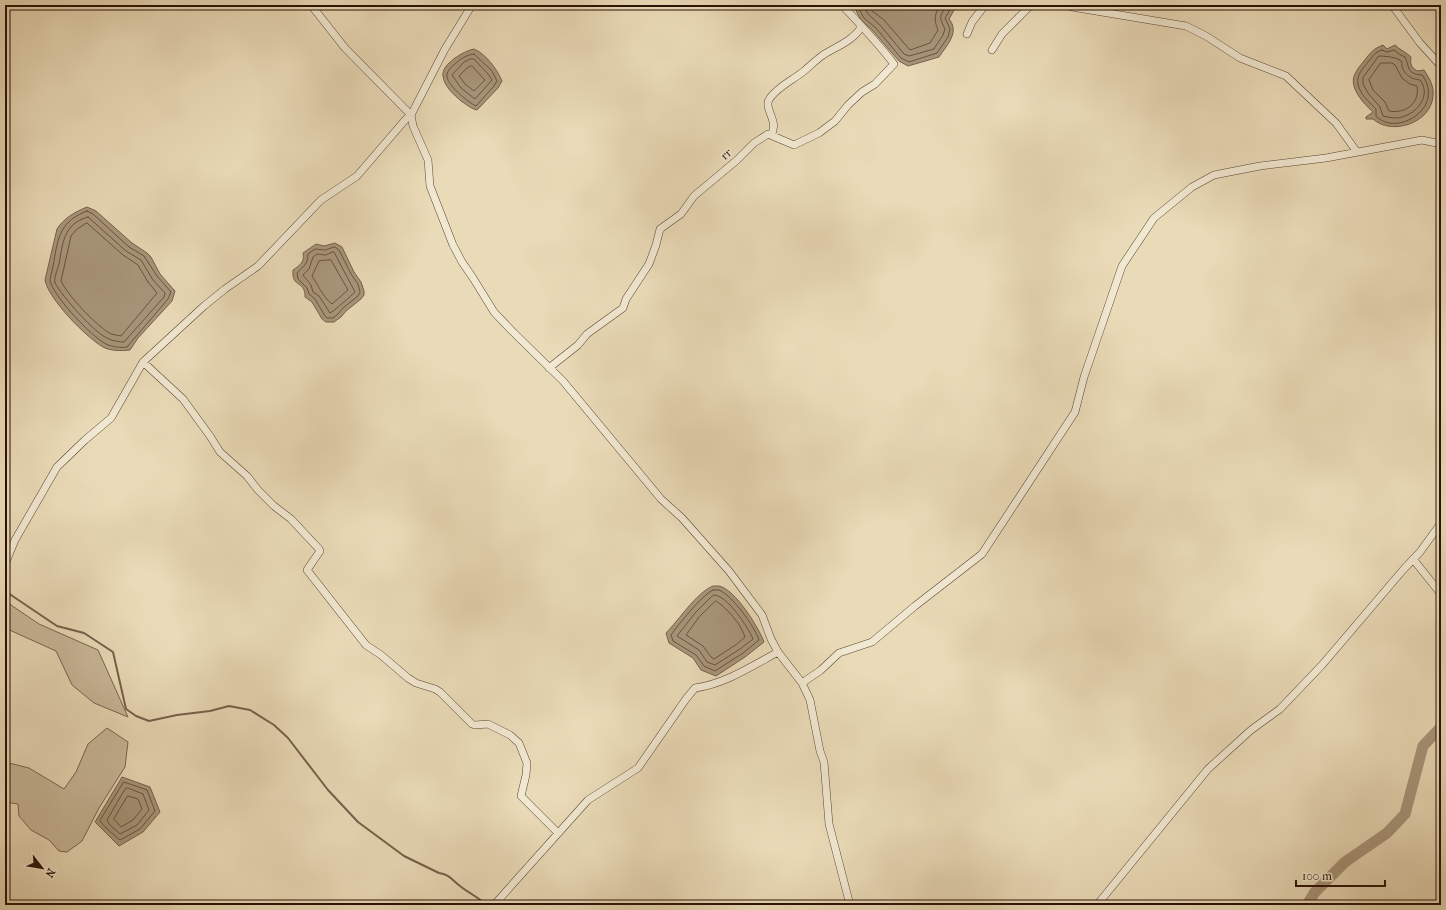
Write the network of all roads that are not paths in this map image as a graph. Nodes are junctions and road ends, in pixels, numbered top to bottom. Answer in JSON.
{"nodes":[{"id":1,"x":311,"y":5,"type":"edge"},
{"id":2,"x":472,"y":5,"type":"edge"},
{"id":3,"x":842,"y":5,"type":"edge"},
{"id":4,"x":985,"y":5,"type":"edge"},
{"id":5,"x":1031,"y":5,"type":"edge"},
{"id":6,"x":1067,"y":5,"type":"edge"},
{"id":7,"x":1392,"y":5,"type":"edge"},
{"id":8,"x":860,"y":25,"type":"junction"},
{"id":9,"x":967,"y":34,"type":"dead end"},
{"id":10,"x":992,"y":50,"type":"dead end"},
{"id":11,"x":1441,"y":66,"type":"edge"},
{"id":12,"x":411,"y":115,"type":"junction"},
{"id":13,"x":771,"y":135,"type":"junction"},
{"id":14,"x":1441,"y":144,"type":"edge"},
{"id":15,"x":1357,"y":152,"type":"junction"},
{"id":16,"x":143,"y":362,"type":"junction"},
{"id":17,"x":549,"y":368,"type":"junction"},
{"id":18,"x":1441,"y":524,"type":"edge"},
{"id":19,"x":1413,"y":559,"type":"junction"},
{"id":20,"x":6,"y":562,"type":"dead end"},
{"id":21,"x":1441,"y":594,"type":"edge"},
{"id":22,"x":778,"y":652,"type":"junction"},
{"id":23,"x":802,"y":683,"type":"junction"},
{"id":24,"x":558,"y":833,"type":"junction"},
{"id":25,"x":494,"y":905,"type":"edge"},
{"id":26,"x":850,"y":905,"type":"edge"},
{"id":27,"x":1097,"y":905,"type":"edge"}],
"edges":[{"from":1,"to":12,"type":"street"},
{"from":2,"to":12,"type":"street"},
{"from":3,"to":8,"type":"street"},
{"from":4,"to":9,"type":"street"},
{"from":5,"to":10,"type":"street"},
{"from":6,"to":15,"type":"street"},
{"from":7,"to":11,"type":"street"},
{"from":8,"to":13,"type":"street"},
{"from":8,"to":13,"type":"street"},
{"from":12,"to":16,"type":"street"},
{"from":12,"to":17,"type":"street"},
{"from":13,"to":17,"type":"street","name":"rr"},
{"from":14,"to":15,"type":"street"},
{"from":15,"to":23,"type":"street"},
{"from":16,"to":20,"type":"street"},
{"from":16,"to":24,"type":"street"},
{"from":17,"to":22,"type":"street"},
{"from":18,"to":19,"type":"street"},
{"from":19,"to":21,"type":"street"},
{"from":19,"to":27,"type":"street"},
{"from":22,"to":23,"type":"street"},
{"from":22,"to":24,"type":"street"},
{"from":23,"to":26,"type":"street"},
{"from":24,"to":25,"type":"street"}]}
